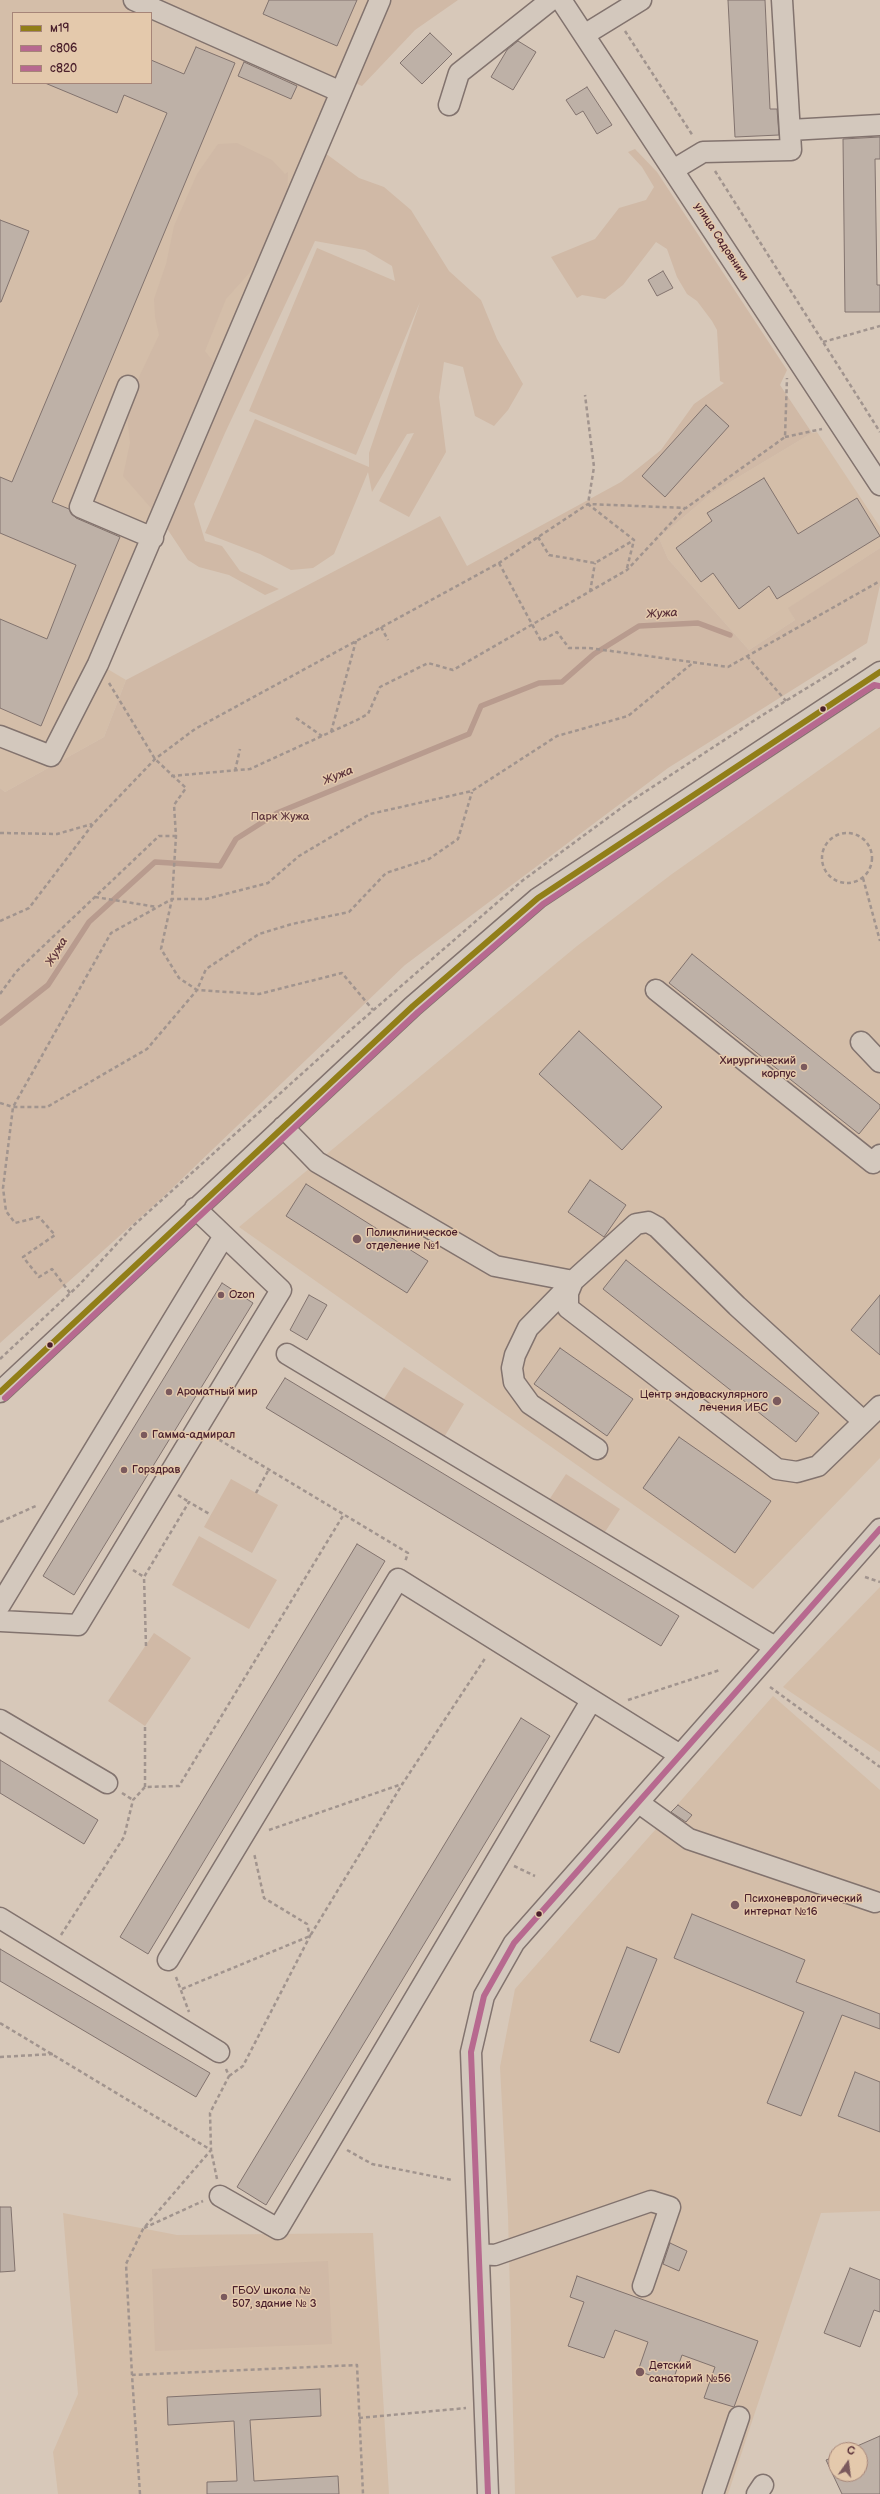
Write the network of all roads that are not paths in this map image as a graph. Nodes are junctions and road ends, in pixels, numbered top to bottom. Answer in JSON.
{"nodes":[{"id":1,"x":134,"y":0,"type":"edge"},
{"id":2,"x":380,"y":0,"type":"edge"},
{"id":3,"x":551,"y":0,"type":"edge"},
{"id":4,"x":561,"y":0,"type":"edge"},
{"id":5,"x":641,"y":0,"type":"edge"},
{"id":6,"x":782,"y":0,"type":"edge"},
{"id":7,"x":584,"y":35,"type":"junction"},
{"id":8,"x":341,"y":92,"type":"junction"},
{"id":9,"x":449,"y":105,"type":"dead end"},
{"id":10,"x":880,"y":125,"type":"edge"},
{"id":11,"x":790,"y":130,"type":"junction"},
{"id":12,"x":673,"y":170,"type":"junction"},
{"id":13,"x":128,"y":386,"type":"dead end"},
{"id":14,"x":880,"y":485,"type":"edge"},
{"id":15,"x":153,"y":538,"type":"junction"},
{"id":16,"x":878,"y":673,"type":"edge"},
{"id":17,"x":0,"y":736,"type":"edge"},
{"id":18,"x":656,"y":990,"type":"dead end"},
{"id":19,"x":861,"y":1042,"type":"dead end"},
{"id":20,"x":880,"y":1062,"type":"edge"},
{"id":21,"x":283,"y":1127,"type":"junction"},
{"id":22,"x":880,"y":1155,"type":"edge"},
{"id":23,"x":195,"y":1208,"type":"junction"},
{"id":24,"x":224,"y":1236,"type":"junction"},
{"id":25,"x":573,"y":1281,"type":"junction"},
{"id":26,"x":287,"y":1354,"type":"dead end"},
{"id":27,"x":0,"y":1392,"type":"edge"},
{"id":28,"x":880,"y":1406,"type":"edge"},
{"id":29,"x":863,"y":1421,"type":"junction"},
{"id":30,"x":597,"y":1449,"type":"dead end"},
{"id":31,"x":880,"y":1529,"type":"edge"},
{"id":32,"x":0,"y":1605,"type":"edge"},
{"id":33,"x":0,"y":1621,"type":"edge"},
{"id":34,"x":776,"y":1646,"type":"junction"},
{"id":35,"x":592,"y":1701,"type":"junction"},
{"id":36,"x":0,"y":1720,"type":"edge"},
{"id":37,"x":680,"y":1755,"type":"junction"},
{"id":38,"x":107,"y":1783,"type":"dead end"},
{"id":39,"x":639,"y":1804,"type":"junction"},
{"id":40,"x":875,"y":1902,"type":"dead end"},
{"id":41,"x":0,"y":1918,"type":"edge"},
{"id":42,"x":168,"y":1960,"type":"road end"},
{"id":43,"x":219,"y":2052,"type":"road end"},
{"id":44,"x":220,"y":2196,"type":"road end"},
{"id":45,"x":479,"y":2254,"type":"junction"},
{"id":46,"x":643,"y":2286,"type":"dead end"},
{"id":47,"x":739,"y":2417,"type":"dead end"},
{"id":48,"x":488,"y":2494,"type":"edge"},
{"id":49,"x":713,"y":2494,"type":"edge"}],
"edges":[{"from":1,"to":8,"type":"street"},
{"from":2,"to":8,"type":"street"},
{"from":3,"to":9,"type":"street"},
{"from":4,"to":7,"type":"street","name":"улица Садовники"},
{"from":5,"to":7,"type":"street"},
{"from":6,"to":11,"type":"street"},
{"from":7,"to":12,"type":"street","name":"улица Садовники"},
{"from":8,"to":15,"type":"street"},
{"from":10,"to":11,"type":"street"},
{"from":11,"to":12,"type":"street"},
{"from":12,"to":14,"type":"street","name":"улица Садовники"},
{"from":13,"to":15,"type":"street"},
{"from":15,"to":17,"type":"street"},
{"from":16,"to":21,"type":"street"},
{"from":18,"to":22,"type":"street"},
{"from":19,"to":20,"type":"street"},
{"from":21,"to":23,"type":"street"},
{"from":21,"to":25,"type":"street"},
{"from":23,"to":24,"type":"street"},
{"from":23,"to":27,"type":"street"},
{"from":24,"to":32,"type":"street"},
{"from":24,"to":33,"type":"street"},
{"from":25,"to":29,"type":"street"},
{"from":25,"to":29,"type":"street"},
{"from":25,"to":30,"type":"street"},
{"from":26,"to":34,"type":"street"},
{"from":28,"to":29,"type":"street"},
{"from":31,"to":34,"type":"street"},
{"from":34,"to":37,"type":"street"},
{"from":35,"to":37,"type":"street"},
{"from":35,"to":42,"type":"street"},
{"from":35,"to":44,"type":"street"},
{"from":36,"to":38,"type":"street"},
{"from":37,"to":39,"type":"street"},
{"from":39,"to":40,"type":"street"},
{"from":39,"to":45,"type":"street"},
{"from":41,"to":43,"type":"street"},
{"from":45,"to":46,"type":"street"},
{"from":45,"to":48,"type":"street"},
{"from":47,"to":49,"type":"street"}]}
